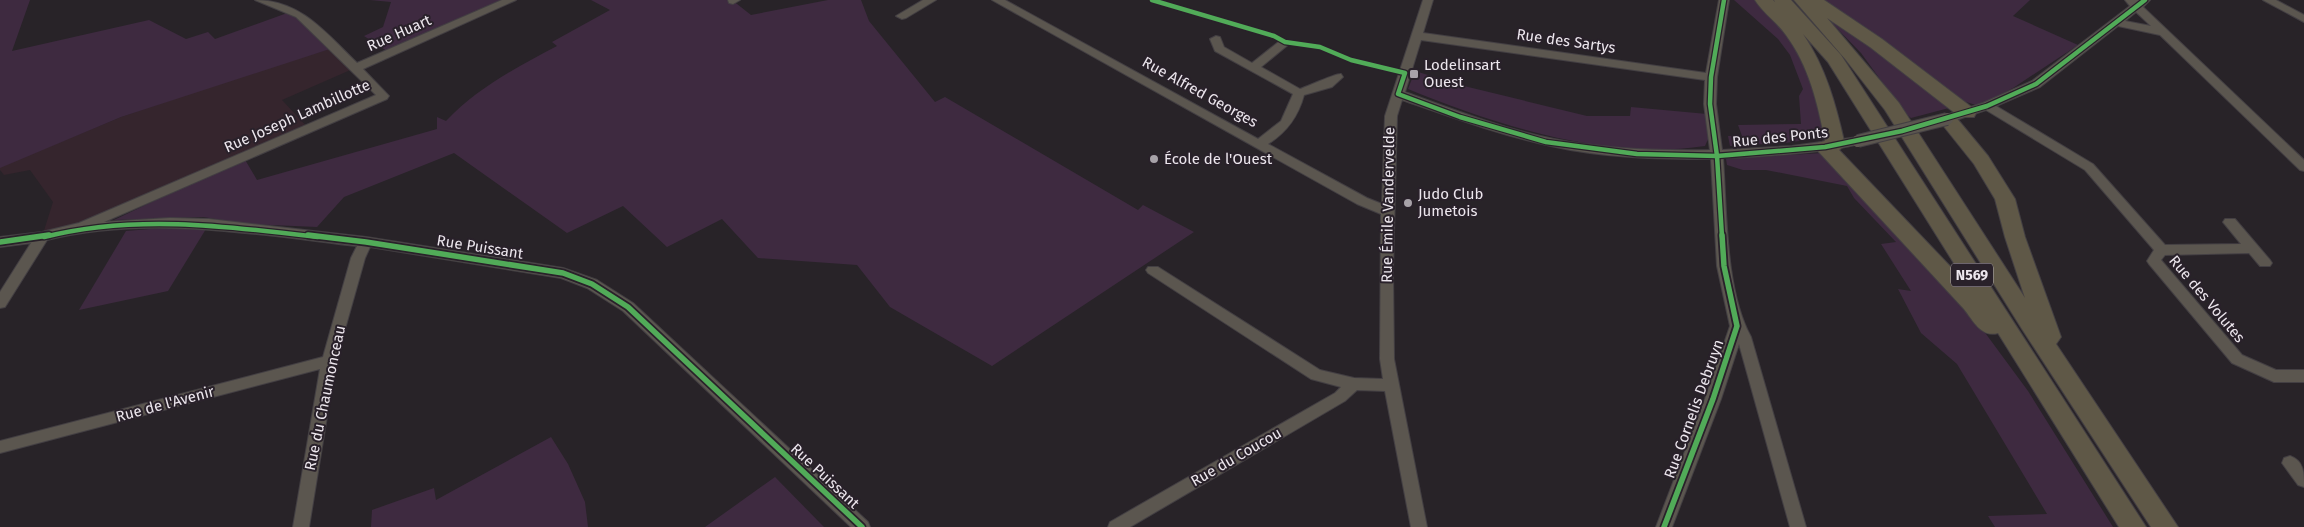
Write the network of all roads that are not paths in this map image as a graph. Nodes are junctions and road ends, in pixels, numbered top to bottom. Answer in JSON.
{"nodes":[{"id":1,"x":260,"y":0,"type":"edge"},
{"id":2,"x":510,"y":0,"type":"edge"},
{"id":3,"x":931,"y":0,"type":"edge"},
{"id":4,"x":997,"y":0,"type":"edge"},
{"id":5,"x":1428,"y":0,"type":"edge"},
{"id":6,"x":1724,"y":0,"type":"edge"},
{"id":7,"x":1763,"y":0,"type":"edge"},
{"id":8,"x":1782,"y":0,"type":"edge"},
{"id":9,"x":1802,"y":0,"type":"edge"},
{"id":10,"x":1811,"y":0,"type":"edge"},
{"id":11,"x":2268,"y":0,"type":"edge"},
{"id":12,"x":2137,"y":2,"type":"edge"},
{"id":13,"x":902,"y":16,"type":"dead end"},
{"id":14,"x":2304,"y":19,"type":"edge"},
{"id":15,"x":2116,"y":22,"type":"junction"},
{"id":16,"x":2164,"y":33,"type":"junction"},
{"id":17,"x":1417,"y":36,"type":"junction"},
{"id":18,"x":1216,"y":39,"type":"dead end"},
{"id":19,"x":1285,"y":42,"type":"dead end"},
{"id":20,"x":1254,"y":67,"type":"junction"},
{"id":21,"x":355,"y":68,"type":"junction"},
{"id":22,"x":1338,"y":77,"type":"dead end"},
{"id":23,"x":1711,"y":77,"type":"junction"},
{"id":24,"x":1299,"y":93,"type":"junction"},
{"id":25,"x":1398,"y":94,"type":"junction"},
{"id":26,"x":1987,"y":106,"type":"junction"},
{"id":27,"x":1967,"y":113,"type":"junction"},
{"id":28,"x":1947,"y":119,"type":"junction"},
{"id":29,"x":1259,"y":144,"type":"junction"},
{"id":30,"x":1830,"y":146,"type":"junction"},
{"id":31,"x":1717,"y":156,"type":"junction"},
{"id":32,"x":2304,"y":167,"type":"edge"},
{"id":33,"x":1387,"y":211,"type":"junction"},
{"id":34,"x":2230,"y":222,"type":"dead end"},
{"id":35,"x":78,"y":228,"type":"junction"},
{"id":36,"x":42,"y":236,"type":"junction"},
{"id":37,"x":0,"y":242,"type":"edge"},
{"id":38,"x":366,"y":242,"type":"junction"},
{"id":39,"x":2253,"y":248,"type":"junction"},
{"id":40,"x":2161,"y":250,"type":"junction"},
{"id":41,"x":2266,"y":263,"type":"dead end"},
{"id":42,"x":1153,"y":270,"type":"dead end"},
{"id":43,"x":0,"y":303,"type":"edge"},
{"id":44,"x":1737,"y":326,"type":"junction"},
{"id":45,"x":329,"y":361,"type":"junction"},
{"id":46,"x":2064,"y":375,"type":"junction"},
{"id":47,"x":2304,"y":376,"type":"edge"},
{"id":48,"x":1354,"y":384,"type":"junction"},
{"id":49,"x":1391,"y":385,"type":"junction"},
{"id":50,"x":2051,"y":399,"type":"junction"},
{"id":51,"x":0,"y":447,"type":"edge"},
{"id":52,"x":2290,"y":463,"type":"dead end"},
{"id":53,"x":2304,"y":480,"type":"edge"},
{"id":54,"x":301,"y":527,"type":"edge"},
{"id":55,"x":862,"y":527,"type":"edge"},
{"id":56,"x":1116,"y":527,"type":"edge"},
{"id":57,"x":1419,"y":527,"type":"edge"},
{"id":58,"x":1664,"y":527,"type":"edge"},
{"id":59,"x":1798,"y":527,"type":"edge"},
{"id":60,"x":2133,"y":527,"type":"edge"},
{"id":61,"x":2165,"y":527,"type":"edge"}],
"edges":[{"from":1,"to":21,"type":"street","name":"Rue Joseph Lambillotte"},
{"from":2,"to":21,"type":"street","name":"Rue Huart"},
{"from":3,"to":13,"type":"street"},
{"from":4,"to":29,"type":"street","name":"Rue Alfred Georges"},
{"from":5,"to":17,"type":"street","name":"Rue Émile Vandervelde"},
{"from":6,"to":23,"type":"street","name":"Rue Cornelis Debruyn"},
{"from":7,"to":30,"type":"highway"},
{"from":8,"to":50,"type":"highway","number":"N569"},
{"from":9,"to":46,"type":"highway","number":"N569"},
{"from":10,"to":27,"type":"highway"},
{"from":11,"to":14,"type":"street"},
{"from":12,"to":15,"type":"street","name":"Rue des Ponts"},
{"from":12,"to":16,"type":"street"},
{"from":15,"to":16,"type":"street"},
{"from":15,"to":26,"type":"street","name":"Rue des Ponts"},
{"from":16,"to":32,"type":"street"},
{"from":17,"to":23,"type":"street","name":"Rue des Sartys"},
{"from":17,"to":25,"type":"street","name":"Rue Émile Vandervelde"},
{"from":18,"to":20,"type":"street"},
{"from":19,"to":20,"type":"street"},
{"from":20,"to":24,"type":"street"},
{"from":21,"to":35,"type":"street","name":"Rue Joseph Lambillotte"},
{"from":22,"to":24,"type":"street"},
{"from":23,"to":31,"type":"street","name":"Rue Cornelis Debruyn"},
{"from":24,"to":29,"type":"street"},
{"from":25,"to":31,"type":"street","name":"Rue des Ponts"},
{"from":25,"to":33,"type":"street","name":"Rue Émile Vandervelde"},
{"from":26,"to":27,"type":"street","name":"Rue des Ponts"},
{"from":26,"to":40,"type":"street","name":"Rue des Volutes"},
{"from":27,"to":28,"type":"street","name":"Rue des Ponts"},
{"from":28,"to":30,"type":"street","name":"Rue des Ponts","bridge":true},
{"from":28,"to":46,"type":"highway"},
{"from":29,"to":33,"type":"street","name":"Rue Alfred Georges"},
{"from":30,"to":31,"type":"street","name":"Rue des Ponts"},
{"from":30,"to":50,"type":"highway"},
{"from":31,"to":44,"type":"street","name":"Rue Cornelis Debruyn"},
{"from":33,"to":49,"type":"street","name":"Rue Émile Vandervelde"},
{"from":34,"to":39,"type":"street"},
{"from":35,"to":36,"type":"street","name":"Rue Puissant"},
{"from":35,"to":38,"type":"street","name":"Rue Puissant"},
{"from":36,"to":37,"type":"street","name":"Rue Puissant"},
{"from":36,"to":43,"type":"street"},
{"from":38,"to":45,"type":"street","name":"Rue du Chaumonceau"},
{"from":38,"to":55,"type":"street","name":"Rue Puissant"},
{"from":39,"to":40,"type":"street","name":"Rue des Volutes"},
{"from":39,"to":41,"type":"street"},
{"from":40,"to":47,"type":"street","name":"Rue des Volutes"},
{"from":42,"to":48,"type":"street"},
{"from":44,"to":58,"type":"street","name":"Rue Cornelis Debruyn"},
{"from":44,"to":59,"type":"street","name":"Rue Cornelis Debruyn"},
{"from":45,"to":51,"type":"street","name":"Rue de l'Avenir"},
{"from":45,"to":54,"type":"street","name":"Rue du Chaumonceau"},
{"from":46,"to":61,"type":"highway","number":"N569"},
{"from":48,"to":49,"type":"street"},
{"from":48,"to":56,"type":"street","name":"Rue du Coucou"},
{"from":49,"to":57,"type":"street","name":"Rue Émile Vandervelde"},
{"from":50,"to":60,"type":"highway","number":"N569"},
{"from":52,"to":53,"type":"street"}]}
